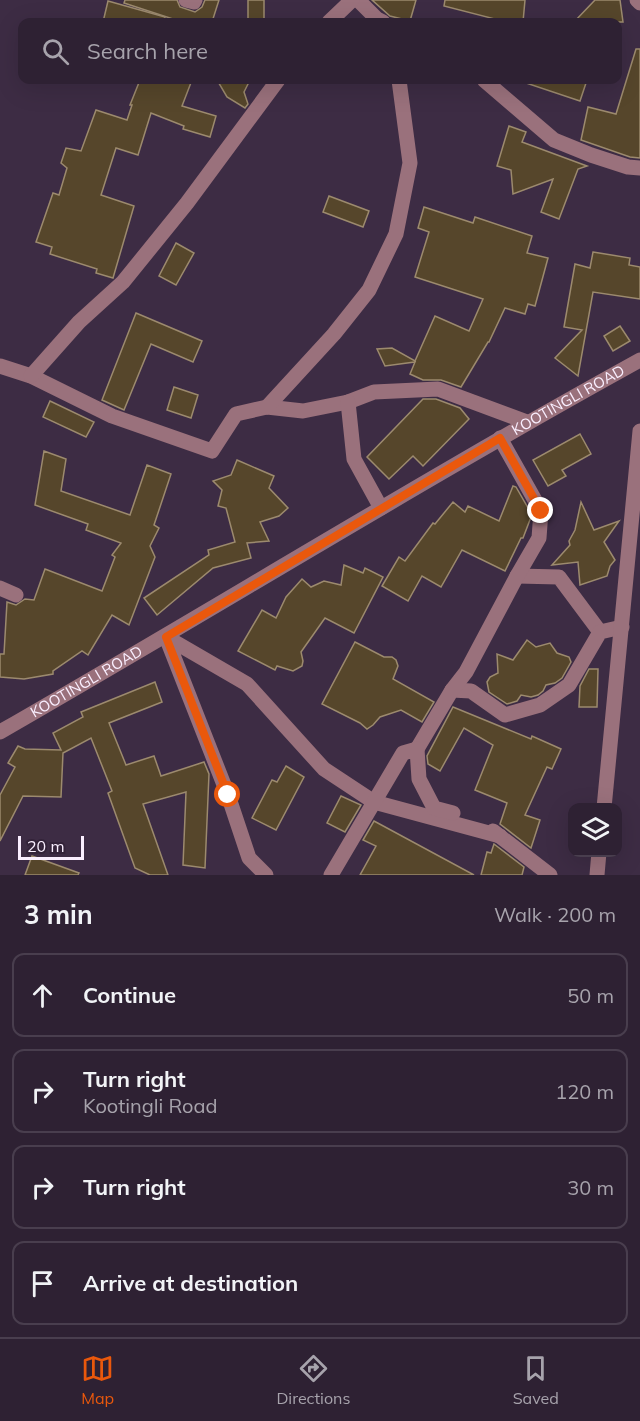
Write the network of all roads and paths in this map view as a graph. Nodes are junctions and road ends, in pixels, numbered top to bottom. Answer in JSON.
{"nodes":[{"id":1,"x":186,"y":0,"type":"edge"},
{"id":2,"x":195,"y":0,"type":"edge"},
{"id":3,"x":352,"y":0,"type":"edge"},
{"id":4,"x":358,"y":0,"type":"edge"},
{"id":5,"x":333,"y":18,"type":"edge"},
{"id":6,"x":374,"y":18,"type":"edge"},
{"id":7,"x":275,"y":84,"type":"edge"},
{"id":8,"x":400,"y":84,"type":"edge"},
{"id":9,"x":489,"y":84,"type":"edge"},
{"id":10,"x":640,"y":168,"type":"edge"},
{"id":11,"x":640,"y":360,"type":"edge"},
{"id":12,"x":0,"y":366,"type":"edge"},
{"id":13,"x":31,"y":376,"type":"junction"},
{"id":14,"x":348,"y":402,"type":"junction"},
{"id":15,"x":267,"y":407,"type":"junction"},
{"id":16,"x":527,"y":422,"type":"junction"},
{"id":17,"x":640,"y":431,"type":"edge"},
{"id":18,"x":500,"y":438,"type":"junction"},
{"id":19,"x":381,"y":508,"type":"junction"},
{"id":20,"x":517,"y":576,"type":"junction"},
{"id":21,"x":0,"y":588,"type":"edge"},
{"id":22,"x":16,"y":595,"type":"dead end"},
{"id":23,"x":622,"y":627,"type":"junction"},
{"id":24,"x":600,"y":632,"type":"junction"},
{"id":25,"x":166,"y":637,"type":"junction"},
{"id":26,"x":452,"y":690,"type":"junction"},
{"id":27,"x":0,"y":732,"type":"edge"},
{"id":28,"x":417,"y":749,"type":"junction"},
{"id":29,"x":374,"y":802,"type":"junction"},
{"id":30,"x":604,"y":803,"type":"edge"},
{"id":31,"x":500,"y":836,"type":"junction"},
{"id":32,"x":599,"y":857,"type":"edge"},
{"id":33,"x":266,"y":875,"type":"edge"},
{"id":34,"x":331,"y":875,"type":"edge"},
{"id":35,"x":550,"y":875,"type":"edge"},
{"id":36,"x":597,"y":875,"type":"edge"}],
"edges":[{"from":1,"to":2,"type":"street"},
{"from":3,"to":5,"type":"street"},
{"from":4,"to":6,"type":"street"},
{"from":7,"to":13,"type":"street"},
{"from":8,"to":15,"type":"street"},
{"from":9,"to":10,"type":"street"},
{"from":11,"to":16,"type":"street","name":"KOOTINGLI ROAD"},
{"from":12,"to":13,"type":"street"},
{"from":13,"to":15,"type":"street"},
{"from":14,"to":15,"type":"street"},
{"from":14,"to":16,"type":"street"},
{"from":14,"to":19,"type":"street"},
{"from":16,"to":18,"type":"street","name":"KOOTINGLI ROAD"},
{"from":17,"to":23,"type":"street"},
{"from":18,"to":19,"type":"street","name":"KOOTINGLI ROAD"},
{"from":18,"to":20,"type":"street"},
{"from":19,"to":25,"type":"street","name":"KOOTINGLI ROAD"},
{"from":20,"to":24,"type":"street"},
{"from":20,"to":26,"type":"street"},
{"from":21,"to":22,"type":"street"},
{"from":23,"to":24,"type":"street"},
{"from":23,"to":30,"type":"street"},
{"from":24,"to":26,"type":"street"},
{"from":25,"to":27,"type":"street","name":"KOOTINGLI ROAD"},
{"from":25,"to":29,"type":"street"},
{"from":25,"to":33,"type":"street"},
{"from":26,"to":28,"type":"street"},
{"from":28,"to":29,"type":"street"},
{"from":28,"to":31,"type":"street"},
{"from":29,"to":31,"type":"street"},
{"from":29,"to":34,"type":"street"},
{"from":31,"to":35,"type":"street"},
{"from":32,"to":36,"type":"street"}]}
